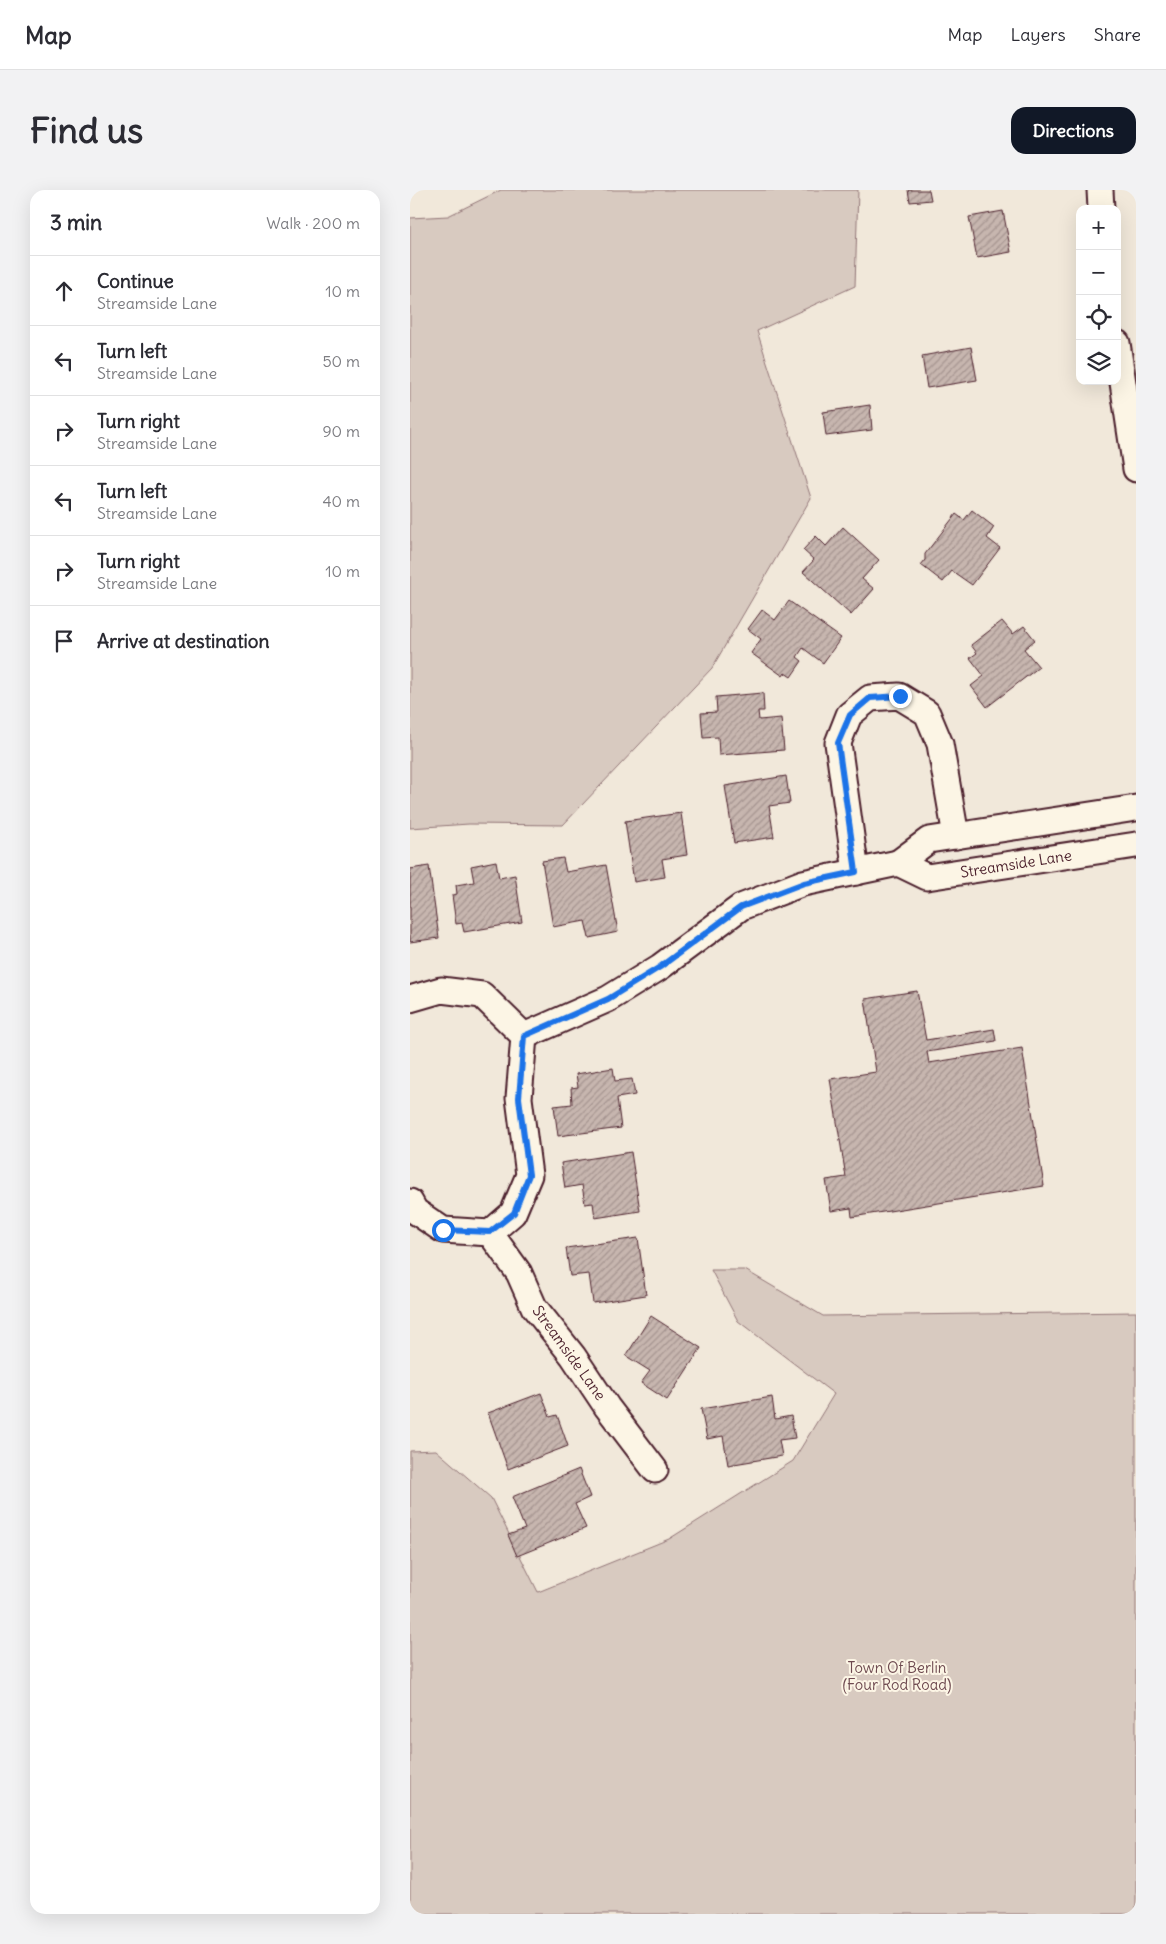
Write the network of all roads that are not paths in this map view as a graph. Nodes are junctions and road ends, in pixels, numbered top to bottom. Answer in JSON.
{"nodes":[{"id":1,"x":1100,"y":190,"type":"edge"},
{"id":2,"x":1101,"y":205,"type":"edge"},
{"id":3,"x":1121,"y":356,"type":"edge"},
{"id":4,"x":1130,"y":383,"type":"edge"},
{"id":5,"x":1136,"y":469,"type":"edge"},
{"id":6,"x":1136,"y":808,"type":"edge"},
{"id":7,"x":956,"y":836,"type":"junction"},
{"id":8,"x":1136,"y":845,"type":"edge"},
{"id":9,"x":898,"y":863,"type":"junction"},
{"id":10,"x":856,"y":872,"type":"junction"},
{"id":11,"x":410,"y":999,"type":"edge"},
{"id":12,"x":524,"y":1036,"type":"junction"},
{"id":13,"x":410,"y":1202,"type":"edge"},
{"id":14,"x":490,"y":1232,"type":"junction"},
{"id":15,"x":655,"y":1470,"type":"dead end"}],
"edges":[{"from":1,"to":2,"type":"street"},
{"from":3,"to":4,"type":"street"},
{"from":4,"to":5,"type":"street"},
{"from":6,"to":7,"type":"street"},
{"from":7,"to":9,"type":"street"},
{"from":7,"to":10,"type":"street"},
{"from":8,"to":9,"type":"street","name":"Streamside Lane"},
{"from":9,"to":10,"type":"street"},
{"from":10,"to":12,"type":"street"},
{"from":11,"to":12,"type":"street"},
{"from":12,"to":14,"type":"street"},
{"from":13,"to":14,"type":"street"},
{"from":14,"to":15,"type":"street","name":"Streamside Lane"}]}
